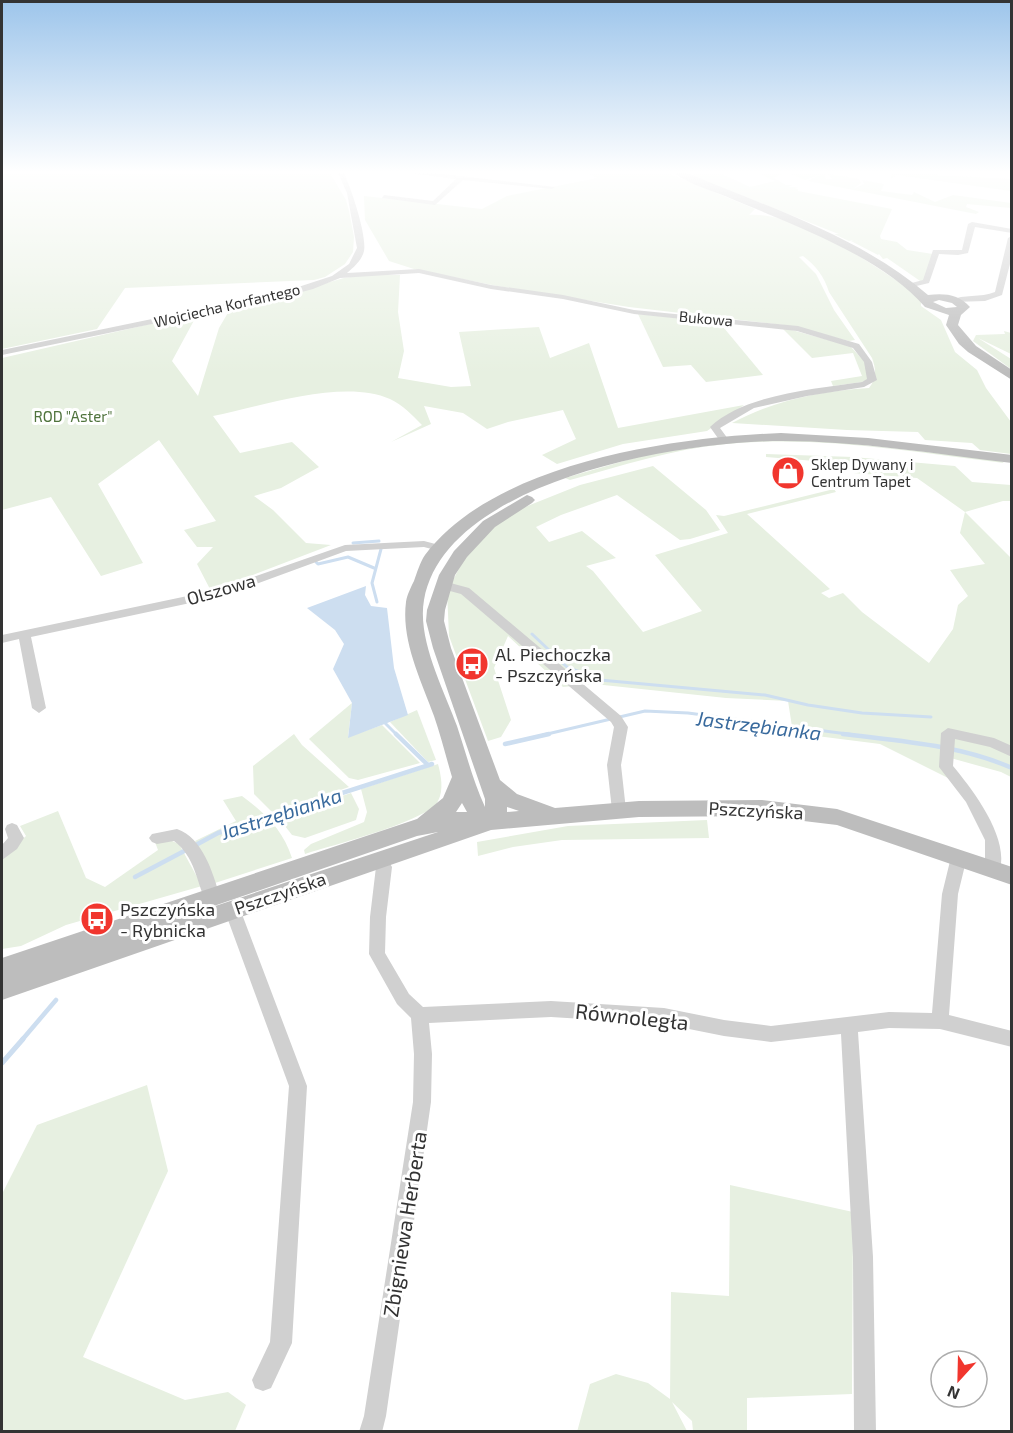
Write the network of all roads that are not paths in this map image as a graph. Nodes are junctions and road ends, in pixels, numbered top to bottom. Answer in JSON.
{"nodes":[{"id":1,"x":359,"y":240,"type":"edge"},
{"id":2,"x":836,"y":240,"type":"edge"},
{"id":3,"x":968,"y":240,"type":"edge"},
{"id":4,"x":1011,"y":240,"type":"edge"},
{"id":5,"x":338,"y":276,"type":"junction"},
{"id":6,"x":912,"y":286,"type":"junction"},
{"id":7,"x":933,"y":301,"type":"junction"},
{"id":8,"x":963,"y":304,"type":"junction"},
{"id":9,"x":952,"y":325,"type":"junction"},
{"id":10,"x":2,"y":353,"type":"edge"},
{"id":11,"x":1011,"y":376,"type":"edge"},
{"id":12,"x":723,"y":439,"type":"junction"},
{"id":13,"x":949,"y":455,"type":"junction"},
{"id":14,"x":1011,"y":459,"type":"edge"},
{"id":15,"x":1011,"y":467,"type":"edge"},
{"id":16,"x":439,"y":548,"type":"junction"},
{"id":17,"x":443,"y":585,"type":"junction"},
{"id":18,"x":24,"y":634,"type":"junction"},
{"id":19,"x":2,"y":639,"type":"edge"},
{"id":20,"x":39,"y":708,"type":"dead end"},
{"id":21,"x":1011,"y":752,"type":"edge"},
{"id":22,"x":462,"y":778,"type":"junction"},
{"id":23,"x":490,"y":784,"type":"junction"},
{"id":24,"x":619,"y":810,"type":"junction"},
{"id":25,"x":557,"y":815,"type":"junction"},
{"id":26,"x":491,"y":822,"type":"junction"},
{"id":27,"x":416,"y":828,"type":"junction"},
{"id":28,"x":12,"y":829,"type":"dead end"},
{"id":29,"x":158,"y":838,"type":"dead end"},
{"id":30,"x":2,"y":854,"type":"edge"},
{"id":31,"x":959,"y":857,"type":"junction"},
{"id":32,"x":380,"y":859,"type":"junction"},
{"id":33,"x":1002,"y":873,"type":"edge"},
{"id":34,"x":212,"y":897,"type":"junction"},
{"id":35,"x":232,"y":909,"type":"junction"},
{"id":36,"x":2,"y":969,"type":"edge"},
{"id":37,"x":2,"y":989,"type":"edge"},
{"id":38,"x":419,"y":1015,"type":"junction"},
{"id":39,"x":940,"y":1021,"type":"junction"},
{"id":40,"x":849,"y":1026,"type":"junction"},
{"id":41,"x":1011,"y":1040,"type":"edge"},
{"id":42,"x":263,"y":1380,"type":"dead end"},
{"id":43,"x":370,"y":1431,"type":"edge"},
{"id":44,"x":866,"y":1431,"type":"edge"}],
"edges":[{"from":1,"to":5,"type":"street","name":"Wojciecha Korfantego"},
{"from":2,"to":6,"type":"main road"},
{"from":3,"to":6,"type":"street"},
{"from":4,"to":8,"type":"street"},
{"from":5,"to":10,"type":"street","name":"Wojciecha Korfantego"},
{"from":5,"to":12,"type":"street","name":"Bukowa"},
{"from":6,"to":7,"type":"main road"},
{"from":7,"to":8,"type":"main road"},
{"from":7,"to":9,"type":"main road"},
{"from":8,"to":9,"type":"main road"},
{"from":9,"to":11,"type":"main road"},
{"from":12,"to":13,"type":"main road"},
{"from":12,"to":16,"type":"main road"},
{"from":13,"to":14,"type":"main road"},
{"from":13,"to":15,"type":"main road"},
{"from":13,"to":17,"type":"main road"},
{"from":16,"to":18,"type":"street","name":"Olszowa"},
{"from":16,"to":22,"type":"main road"},
{"from":17,"to":23,"type":"main road"},
{"from":17,"to":24,"type":"street"},
{"from":18,"to":19,"type":"street","name":"Olszowa"},
{"from":18,"to":20,"type":"street"},
{"from":21,"to":33,"type":"street"},
{"from":22,"to":26,"type":"main road"},
{"from":22,"to":27,"type":"main road"},
{"from":23,"to":25,"type":"main road"},
{"from":23,"to":26,"type":"main road"},
{"from":24,"to":25,"type":"main road","name":"Pszczyńska"},
{"from":24,"to":31,"type":"main road","name":"Pszczyńska"},
{"from":25,"to":26,"type":"main road","name":"Pszczyńska"},
{"from":26,"to":27,"type":"main road","name":"Pszczyńska"},
{"from":26,"to":32,"type":"main road","name":"Pszczyńska"},
{"from":27,"to":34,"type":"main road","name":"Pszczyńska"},
{"from":28,"to":30,"type":"street"},
{"from":29,"to":34,"type":"street"},
{"from":31,"to":33,"type":"main road","name":"Pszczyńska"},
{"from":31,"to":39,"type":"street"},
{"from":32,"to":35,"type":"main road","name":"Pszczyńska"},
{"from":32,"to":38,"type":"street"},
{"from":34,"to":36,"type":"main road","name":"Pszczyńska"},
{"from":35,"to":37,"type":"main road","name":"Pszczyńska"},
{"from":35,"to":42,"type":"street"},
{"from":38,"to":40,"type":"street","name":"Równoległa"},
{"from":38,"to":43,"type":"street","name":"Zbigniewa Herberta"},
{"from":39,"to":40,"type":"street","name":"Równoległa"},
{"from":39,"to":41,"type":"street","name":"Równoległa"},
{"from":40,"to":44,"type":"street"}]}
